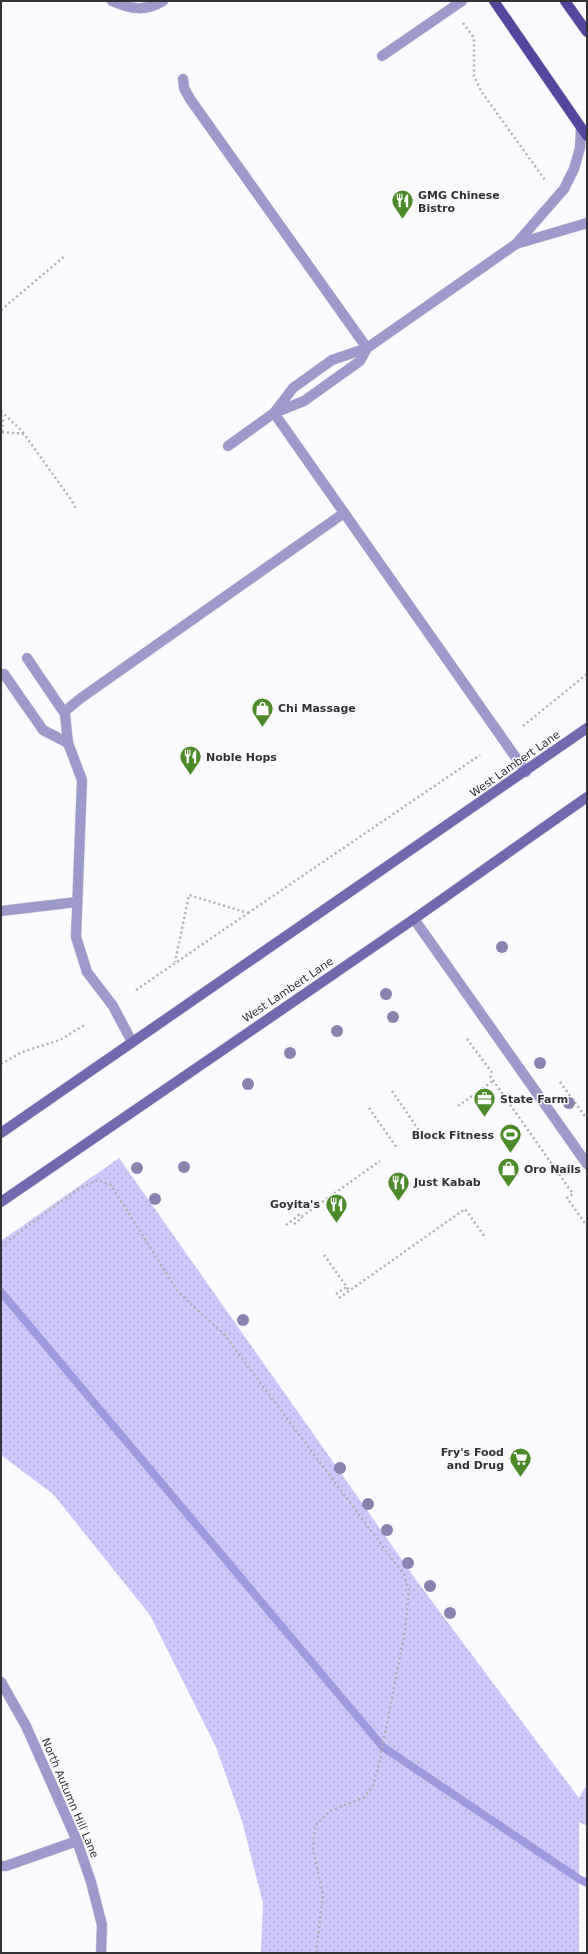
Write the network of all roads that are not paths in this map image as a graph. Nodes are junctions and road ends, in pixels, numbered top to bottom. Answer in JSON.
{"nodes":[{"id":1,"x":112,"y":1,"type":"edge"},
{"id":2,"x":163,"y":1,"type":"edge"},
{"id":3,"x":462,"y":1,"type":"edge"},
{"id":4,"x":494,"y":1,"type":"edge"},
{"id":5,"x":565,"y":1,"type":"edge"},
{"id":6,"x":587,"y":32,"type":"edge"},
{"id":7,"x":382,"y":56,"type":"dead end"},
{"id":8,"x":183,"y":79,"type":"dead end"},
{"id":9,"x":584,"y":132,"type":"edge"},
{"id":10,"x":587,"y":223,"type":"edge"},
{"id":11,"x":516,"y":244,"type":"junction"},
{"id":12,"x":367,"y":348,"type":"junction"},
{"id":13,"x":274,"y":413,"type":"junction"},
{"id":14,"x":228,"y":446,"type":"dead end"},
{"id":15,"x":344,"y":513,"type":"junction"},
{"id":16,"x":27,"y":658,"type":"dead end"},
{"id":17,"x":4,"y":674,"type":"dead end"},
{"id":18,"x":64,"y":712,"type":"junction"},
{"id":19,"x":587,"y":728,"type":"edge"},
{"id":20,"x":68,"y":743,"type":"junction"},
{"id":21,"x":526,"y":772,"type":"junction"},
{"id":22,"x":587,"y":797,"type":"edge"},
{"id":23,"x":77,"y":902,"type":"junction"},
{"id":24,"x":1,"y":911,"type":"edge"},
{"id":25,"x":414,"y":919,"type":"junction"},
{"id":26,"x":132,"y":1042,"type":"junction"},
{"id":27,"x":1,"y":1132,"type":"edge"},
{"id":28,"x":587,"y":1164,"type":"edge"},
{"id":29,"x":1,"y":1202,"type":"edge"},
{"id":30,"x":1,"y":1682,"type":"edge"},
{"id":31,"x":77,"y":1841,"type":"junction"},
{"id":32,"x":1,"y":1866,"type":"edge"},
{"id":33,"x":101,"y":1953,"type":"edge"}],
"edges":[{"from":1,"to":2,"type":"street"},
{"from":3,"to":7,"type":"street"},
{"from":4,"to":9,"type":"main road"},
{"from":5,"to":6,"type":"main road"},
{"from":8,"to":12,"type":"street"},
{"from":9,"to":11,"type":"street"},
{"from":10,"to":11,"type":"street"},
{"from":11,"to":12,"type":"street"},
{"from":12,"to":13,"type":"street"},
{"from":12,"to":13,"type":"street"},
{"from":13,"to":14,"type":"street"},
{"from":13,"to":15,"type":"street"},
{"from":15,"to":18,"type":"street"},
{"from":15,"to":21,"type":"street"},
{"from":16,"to":18,"type":"street"},
{"from":17,"to":20,"type":"street"},
{"from":18,"to":20,"type":"street"},
{"from":19,"to":21,"type":"main road","name":"West Lambert Lane"},
{"from":20,"to":23,"type":"street"},
{"from":21,"to":26,"type":"main road","name":"West Lambert Lane"},
{"from":22,"to":25,"type":"main road","name":"West Lambert Lane"},
{"from":23,"to":24,"type":"street"},
{"from":23,"to":26,"type":"street"},
{"from":25,"to":28,"type":"street"},
{"from":25,"to":29,"type":"main road","name":"West Lambert Lane"},
{"from":26,"to":27,"type":"main road","name":"West Lambert Lane"},
{"from":30,"to":31,"type":"street","name":"North Autumn Hill Lane"},
{"from":31,"to":32,"type":"street"},
{"from":31,"to":33,"type":"street","name":"North Autumn Hill Lane"}]}
